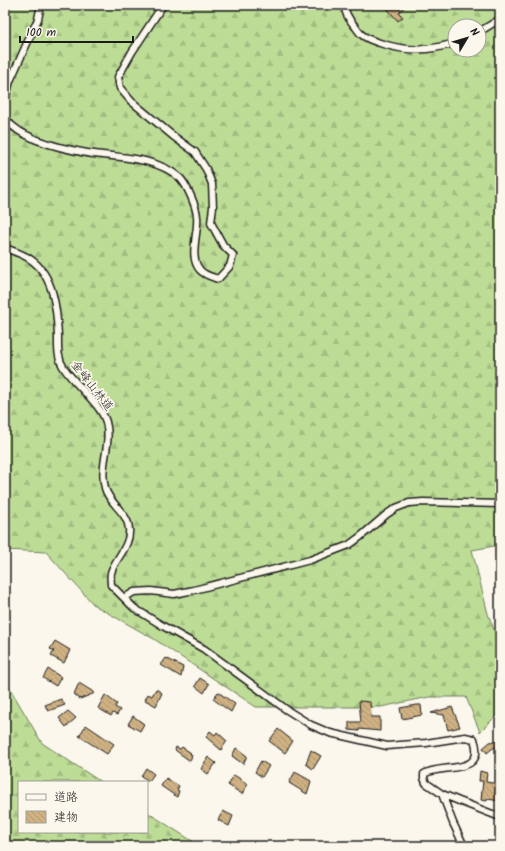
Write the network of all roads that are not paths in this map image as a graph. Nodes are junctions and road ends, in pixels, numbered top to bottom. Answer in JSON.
{"nodes":[{"id":1,"x":41,"y":5,"type":"edge"},
{"id":2,"x":163,"y":5,"type":"edge"},
{"id":3,"x":345,"y":5,"type":"edge"},
{"id":4,"x":500,"y":19,"type":"edge"},
{"id":5,"x":487,"y":27,"type":"edge"},
{"id":6,"x":447,"y":45,"type":"edge"},
{"id":7,"x":5,"y":100,"type":"edge"},
{"id":8,"x":5,"y":118,"type":"edge"},
{"id":9,"x":5,"y":248,"type":"edge"},
{"id":10,"x":500,"y":504,"type":"edge"},
{"id":11,"x":124,"y":598,"type":"junction"},
{"id":12,"x":442,"y":794,"type":"junction"},
{"id":13,"x":500,"y":817,"type":"edge"},
{"id":14,"x":464,"y":846,"type":"edge"}],
"edges":[{"from":1,"to":7,"type":"street"},
{"from":2,"to":8,"type":"street"},
{"from":3,"to":6,"type":"street"},
{"from":4,"to":5,"type":"street"},
{"from":9,"to":11,"type":"street","name":"金峰山林道"},
{"from":10,"to":11,"type":"street"},
{"from":11,"to":12,"type":"street"},
{"from":12,"to":13,"type":"street"},
{"from":12,"to":14,"type":"street"}]}
